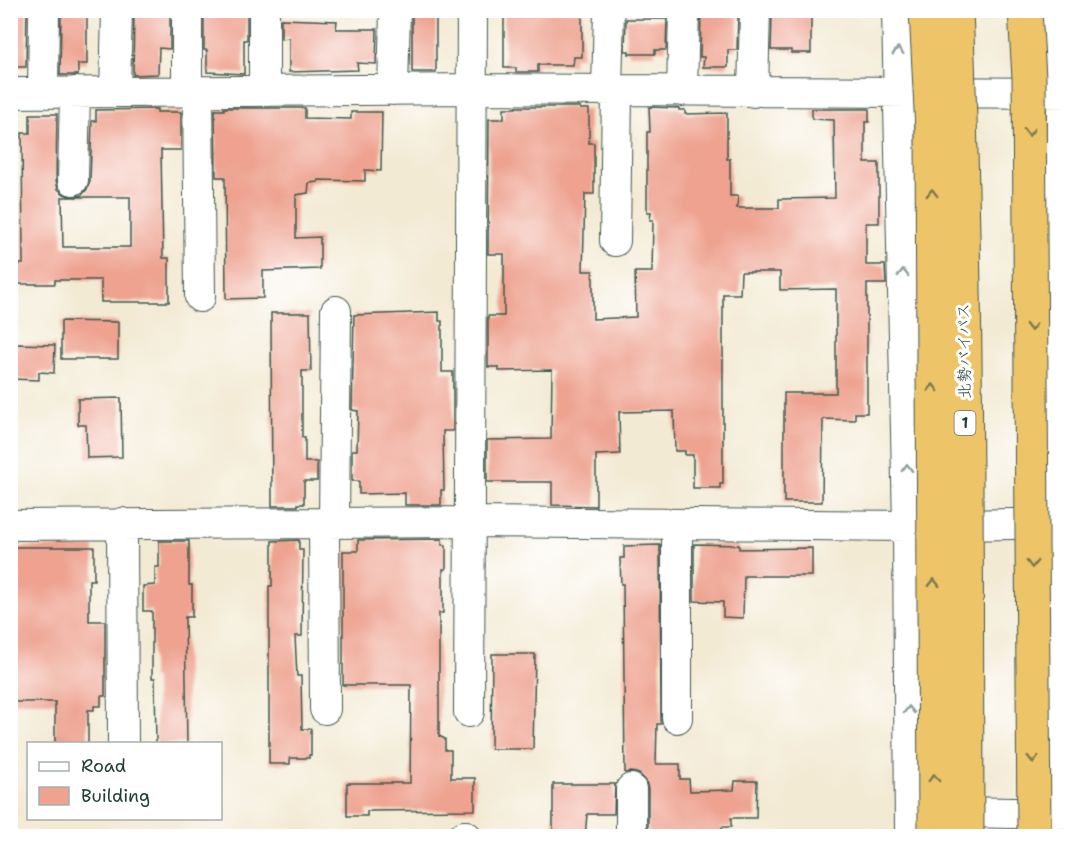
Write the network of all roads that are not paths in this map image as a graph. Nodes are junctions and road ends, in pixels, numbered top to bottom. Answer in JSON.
{"nodes":[{"id":1,"x":44,"y":10,"type":"edge"},
{"id":2,"x":117,"y":10,"type":"edge"},
{"id":3,"x":187,"y":10,"type":"edge"},
{"id":4,"x":264,"y":10,"type":"edge"},
{"id":5,"x":394,"y":10,"type":"edge"},
{"id":6,"x":472,"y":10,"type":"edge"},
{"id":7,"x":609,"y":10,"type":"edge"},
{"id":8,"x":684,"y":10,"type":"edge"},
{"id":9,"x":755,"y":10,"type":"edge"},
{"id":10,"x":897,"y":10,"type":"edge"},
{"id":11,"x":927,"y":10,"type":"edge"},
{"id":12,"x":956,"y":10,"type":"edge"},
{"id":13,"x":1025,"y":10,"type":"edge"},
{"id":14,"x":1057,"y":10,"type":"edge"},
{"id":15,"x":472,"y":89,"type":"junction"},
{"id":16,"x":393,"y":90,"type":"junction"},
{"id":17,"x":612,"y":90,"type":"junction"},
{"id":18,"x":193,"y":91,"type":"junction"},
{"id":19,"x":264,"y":91,"type":"junction"},
{"id":20,"x":682,"y":91,"type":"junction"},
{"id":21,"x":899,"y":91,"type":"junction"},
{"id":22,"x":43,"y":92,"type":"junction"},
{"id":23,"x":75,"y":92,"type":"junction"},
{"id":24,"x":115,"y":92,"type":"junction"},
{"id":25,"x":753,"y":92,"type":"junction"},
{"id":26,"x":10,"y":93,"type":"edge"},
{"id":27,"x":1066,"y":93,"type":"edge"},
{"id":28,"x":73,"y":180,"type":"dead end"},
{"id":29,"x":615,"y":241,"type":"dead end"},
{"id":30,"x":200,"y":297,"type":"dead end"},
{"id":31,"x":336,"y":310,"type":"dead end"},
{"id":32,"x":329,"y":522,"type":"junction"},
{"id":33,"x":471,"y":522,"type":"junction"},
{"id":34,"x":122,"y":523,"type":"junction"},
{"id":35,"x":1065,"y":523,"type":"edge"},
{"id":36,"x":10,"y":525,"type":"edge"},
{"id":37,"x":677,"y":526,"type":"junction"},
{"id":38,"x":908,"y":526,"type":"junction"},
{"id":39,"x":325,"y":709,"type":"dead end"},
{"id":40,"x":469,"y":712,"type":"dead end"},
{"id":41,"x":677,"y":718,"type":"dead end"},
{"id":42,"x":123,"y":742,"type":"edge"},
{"id":43,"x":631,"y":789,"type":"dead end"},
{"id":44,"x":910,"y":824,"type":"edge"},
{"id":45,"x":988,"y":825,"type":"edge"},
{"id":46,"x":631,"y":837,"type":"edge"},
{"id":47,"x":934,"y":837,"type":"edge"},
{"id":48,"x":967,"y":837,"type":"edge"},
{"id":49,"x":1034,"y":837,"type":"edge"}],
"edges":[{"from":1,"to":22,"type":"street"},
{"from":2,"to":24,"type":"street"},
{"from":3,"to":18,"type":"street"},
{"from":4,"to":19,"type":"street"},
{"from":5,"to":16,"type":"street"},
{"from":6,"to":15,"type":"street"},
{"from":7,"to":17,"type":"street"},
{"from":8,"to":20,"type":"street"},
{"from":9,"to":25,"type":"street"},
{"from":21,"to":10,"type":"street","one_way":true},
{"from":47,"to":11,"type":"highway","number":"1","one_way":true,"bridge":true},
{"from":12,"to":48,"type":"highway","name":"北勢バイパス","number":"1","bridge":true},
{"from":13,"to":49,"type":"highway","one_way":true,"bridge":true},
{"from":14,"to":27,"type":"street"},
{"from":15,"to":16,"type":"street"},
{"from":15,"to":17,"type":"street"},
{"from":15,"to":33,"type":"street"},
{"from":16,"to":19,"type":"street"},
{"from":17,"to":20,"type":"street"},
{"from":17,"to":29,"type":"street"},
{"from":18,"to":19,"type":"street"},
{"from":18,"to":24,"type":"street"},
{"from":18,"to":30,"type":"street"},
{"from":20,"to":25,"type":"street"},
{"from":21,"to":25,"type":"street"},
{"from":21,"to":27,"type":"street"},
{"from":38,"to":21,"type":"street","one_way":true},
{"from":22,"to":23,"type":"street"},
{"from":22,"to":26,"type":"street"},
{"from":23,"to":24,"type":"street"},
{"from":23,"to":28,"type":"street"},
{"from":27,"to":35,"type":"street"},
{"from":31,"to":32,"type":"street"},
{"from":32,"to":33,"type":"street"},
{"from":32,"to":34,"type":"street"},
{"from":32,"to":39,"type":"street"},
{"from":33,"to":37,"type":"street"},
{"from":33,"to":40,"type":"street"},
{"from":34,"to":36,"type":"street"},
{"from":34,"to":42,"type":"street"},
{"from":35,"to":38,"type":"street"},
{"from":35,"to":45,"type":"street"},
{"from":37,"to":38,"type":"street"},
{"from":37,"to":41,"type":"street"},
{"from":44,"to":38,"type":"street","one_way":true},
{"from":43,"to":46,"type":"street"},
{"from":44,"to":45,"type":"street"}]}
